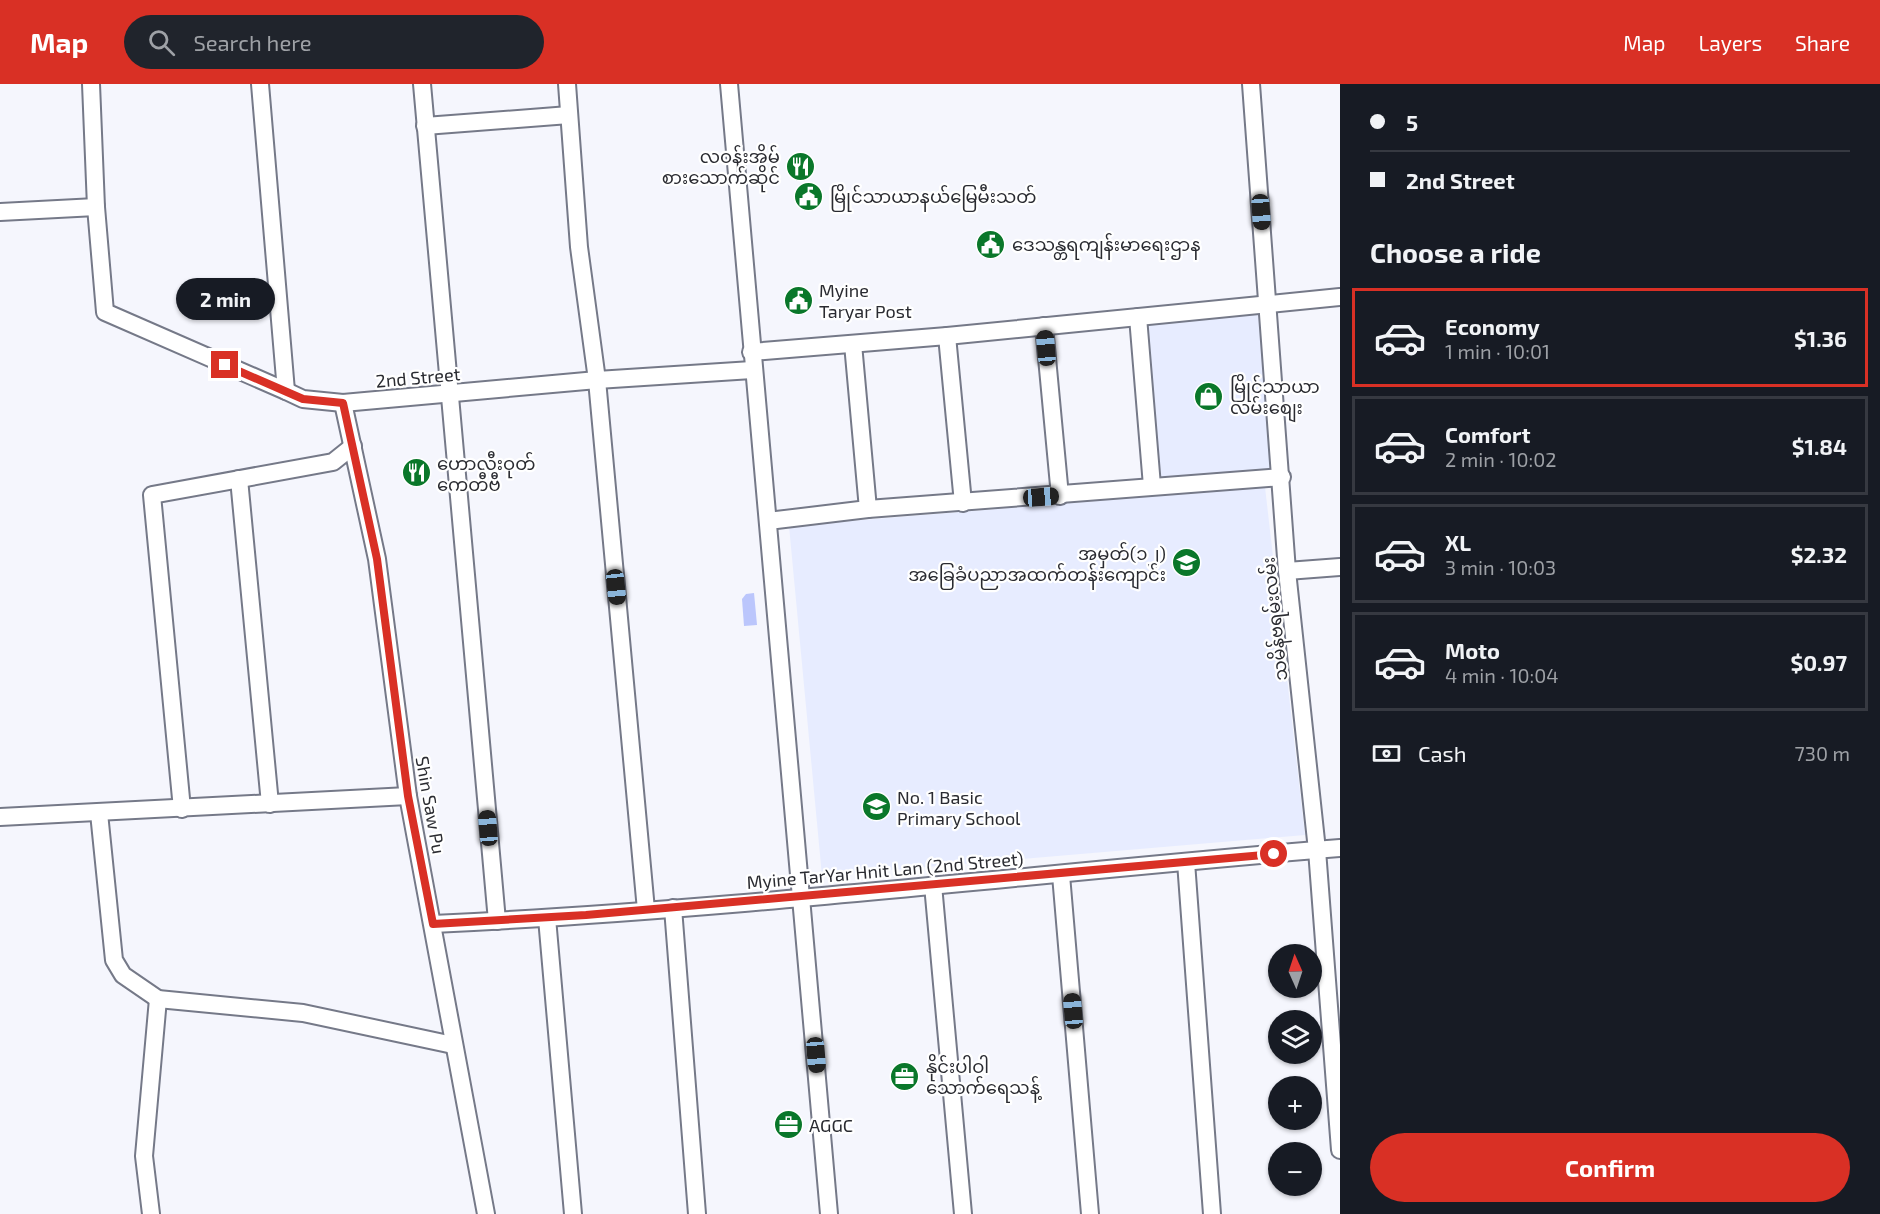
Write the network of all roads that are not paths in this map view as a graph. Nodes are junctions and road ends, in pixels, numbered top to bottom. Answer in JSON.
{"nodes":[{"id":1,"x":91,"y":84,"type":"edge"},
{"id":2,"x":260,"y":84,"type":"edge"},
{"id":3,"x":422,"y":84,"type":"edge"},
{"id":4,"x":567,"y":84,"type":"edge"},
{"id":5,"x":729,"y":84,"type":"edge"},
{"id":6,"x":1251,"y":84,"type":"edge"},
{"id":7,"x":569,"y":115,"type":"junction"},
{"id":8,"x":425,"y":126,"type":"junction"},
{"id":9,"x":96,"y":207,"type":"junction"},
{"id":10,"x":0,"y":212,"type":"edge"},
{"id":11,"x":1340,"y":297,"type":"edge"},
{"id":12,"x":1269,"y":305,"type":"junction"},
{"id":13,"x":1138,"y":317,"type":"junction"},
{"id":14,"x":1044,"y":326,"type":"junction"},
{"id":15,"x":946,"y":336,"type":"junction"},
{"id":16,"x":853,"y":344,"type":"junction"},
{"id":17,"x":751,"y":351,"type":"junction"},
{"id":18,"x":752,"y":370,"type":"junction"},
{"id":19,"x":597,"y":380,"type":"junction"},
{"id":20,"x":286,"y":391,"type":"junction"},
{"id":21,"x":448,"y":393,"type":"junction"},
{"id":22,"x":343,"y":403,"type":"junction"},
{"id":23,"x":353,"y":446,"type":"junction"},
{"id":24,"x":1281,"y":477,"type":"junction"},
{"id":25,"x":239,"y":479,"type":"junction"},
{"id":26,"x":1152,"y":486,"type":"junction"},
{"id":27,"x":1060,"y":495,"type":"junction"},
{"id":28,"x":963,"y":503,"type":"junction"},
{"id":29,"x":868,"y":509,"type":"junction"},
{"id":30,"x":768,"y":521,"type":"junction"},
{"id":31,"x":1340,"y":567,"type":"edge"},
{"id":32,"x":1287,"y":571,"type":"junction"},
{"id":33,"x":408,"y":796,"type":"junction"},
{"id":34,"x":270,"y":804,"type":"junction"},
{"id":35,"x":182,"y":809,"type":"junction"},
{"id":36,"x":99,"y":813,"type":"junction"},
{"id":37,"x":0,"y":818,"type":"edge"},
{"id":38,"x":1340,"y":848,"type":"edge"},
{"id":39,"x":1317,"y":850,"type":"junction"},
{"id":40,"x":1186,"y":862,"type":"junction"},
{"id":41,"x":1061,"y":875,"type":"junction"},
{"id":42,"x":933,"y":885,"type":"junction"},
{"id":43,"x":803,"y":896,"type":"junction"},
{"id":44,"x":673,"y":908,"type":"junction"},
{"id":45,"x":646,"y":910,"type":"junction"},
{"id":46,"x":547,"y":918,"type":"junction"},
{"id":47,"x":497,"y":921,"type":"junction"},
{"id":48,"x":433,"y":924,"type":"junction"},
{"id":49,"x":158,"y":999,"type":"junction"},
{"id":50,"x":453,"y":1045,"type":"junction"},
{"id":51,"x":1339,"y":1125,"type":"edge"},
{"id":52,"x":1340,"y":1150,"type":"edge"},
{"id":53,"x":151,"y":1214,"type":"edge"},
{"id":54,"x":486,"y":1214,"type":"edge"},
{"id":55,"x":573,"y":1214,"type":"edge"},
{"id":56,"x":697,"y":1214,"type":"edge"},
{"id":57,"x":829,"y":1214,"type":"edge"},
{"id":58,"x":963,"y":1214,"type":"edge"},
{"id":59,"x":1090,"y":1214,"type":"edge"},
{"id":60,"x":1212,"y":1214,"type":"edge"}],
"edges":[{"from":1,"to":9,"type":"street"},
{"from":2,"to":20,"type":"street"},
{"from":3,"to":8,"type":"street"},
{"from":4,"to":7,"type":"street"},
{"from":5,"to":17,"type":"street"},
{"from":6,"to":12,"type":"street","name":"သမိန်ဗရမ်းလမ်း"},
{"from":7,"to":8,"type":"street"},
{"from":7,"to":19,"type":"street"},
{"from":8,"to":21,"type":"street"},
{"from":9,"to":10,"type":"street"},
{"from":9,"to":20,"type":"street","name":"2nd Street"},
{"from":11,"to":12,"type":"street"},
{"from":12,"to":13,"type":"street"},
{"from":12,"to":24,"type":"street","name":"သမိန်ဗရမ်းလမ်း"},
{"from":13,"to":14,"type":"street"},
{"from":13,"to":26,"type":"street"},
{"from":14,"to":15,"type":"street"},
{"from":14,"to":27,"type":"street"},
{"from":15,"to":16,"type":"street"},
{"from":15,"to":28,"type":"street"},
{"from":16,"to":17,"type":"street"},
{"from":16,"to":29,"type":"street"},
{"from":17,"to":18,"type":"street"},
{"from":18,"to":19,"type":"street","name":"2nd Street"},
{"from":18,"to":30,"type":"street"},
{"from":19,"to":21,"type":"street","name":"2nd Street"},
{"from":19,"to":45,"type":"street"},
{"from":20,"to":22,"type":"street","name":"2nd Street"},
{"from":21,"to":22,"type":"street","name":"2nd Street"},
{"from":21,"to":47,"type":"street"},
{"from":22,"to":23,"type":"street","name":"Shin Saw Pu"},
{"from":23,"to":25,"type":"street"},
{"from":23,"to":33,"type":"street","name":"Shin Saw Pu"},
{"from":24,"to":26,"type":"street"},
{"from":24,"to":32,"type":"street","name":"သမိန်ဗရမ်းလမ်း"},
{"from":25,"to":34,"type":"street"},
{"from":25,"to":35,"type":"street"},
{"from":26,"to":27,"type":"street"},
{"from":27,"to":28,"type":"street"},
{"from":28,"to":29,"type":"street"},
{"from":29,"to":30,"type":"street"},
{"from":30,"to":43,"type":"street"},
{"from":31,"to":32,"type":"street"},
{"from":32,"to":39,"type":"street","name":"သမိန်ဗရမ်းလမ်း"},
{"from":33,"to":34,"type":"street"},
{"from":33,"to":48,"type":"street","name":"Shin Saw Pu"},
{"from":34,"to":35,"type":"street"},
{"from":35,"to":36,"type":"street"},
{"from":36,"to":37,"type":"street"},
{"from":36,"to":49,"type":"street"},
{"from":38,"to":39,"type":"street","name":"Myine TarYar Hnit Lan (2nd Street)"},
{"from":39,"to":40,"type":"street","name":"Myine TarYar Hnit Lan (2nd Street)"},
{"from":39,"to":51,"type":"street","name":"သမိန်ဗရမ်းလမ်း"},
{"from":40,"to":41,"type":"street","name":"Myine TarYar Hnit Lan (2nd Street)"},
{"from":40,"to":60,"type":"street"},
{"from":41,"to":42,"type":"street","name":"Myine TarYar Hnit Lan (2nd Street)"},
{"from":41,"to":59,"type":"street"},
{"from":42,"to":43,"type":"street","name":"Myine TarYar Hnit Lan (2nd Street)"},
{"from":42,"to":58,"type":"street"},
{"from":43,"to":44,"type":"street","name":"Myine TarYar Hnit Lan (2nd Street)"},
{"from":43,"to":57,"type":"street"},
{"from":44,"to":45,"type":"street","name":"Myine TarYar Hnit Lan (2nd Street)"},
{"from":44,"to":56,"type":"street"},
{"from":45,"to":46,"type":"street","name":"Myine TarYar Hnit Lan (2nd Street)"},
{"from":46,"to":47,"type":"street","name":"Myine TarYar Hnit Lan (2nd Street)"},
{"from":46,"to":55,"type":"street"},
{"from":47,"to":48,"type":"street","name":"Myine TarYar Hnit Lan (2nd Street)"},
{"from":48,"to":50,"type":"street","name":"Shin Saw Pu"},
{"from":49,"to":50,"type":"street"},
{"from":49,"to":53,"type":"street"},
{"from":50,"to":54,"type":"street","name":"Shin Saw Pu"},
{"from":51,"to":52,"type":"street","name":"သမိန်ဗရမ်းလမ်း"}]}
